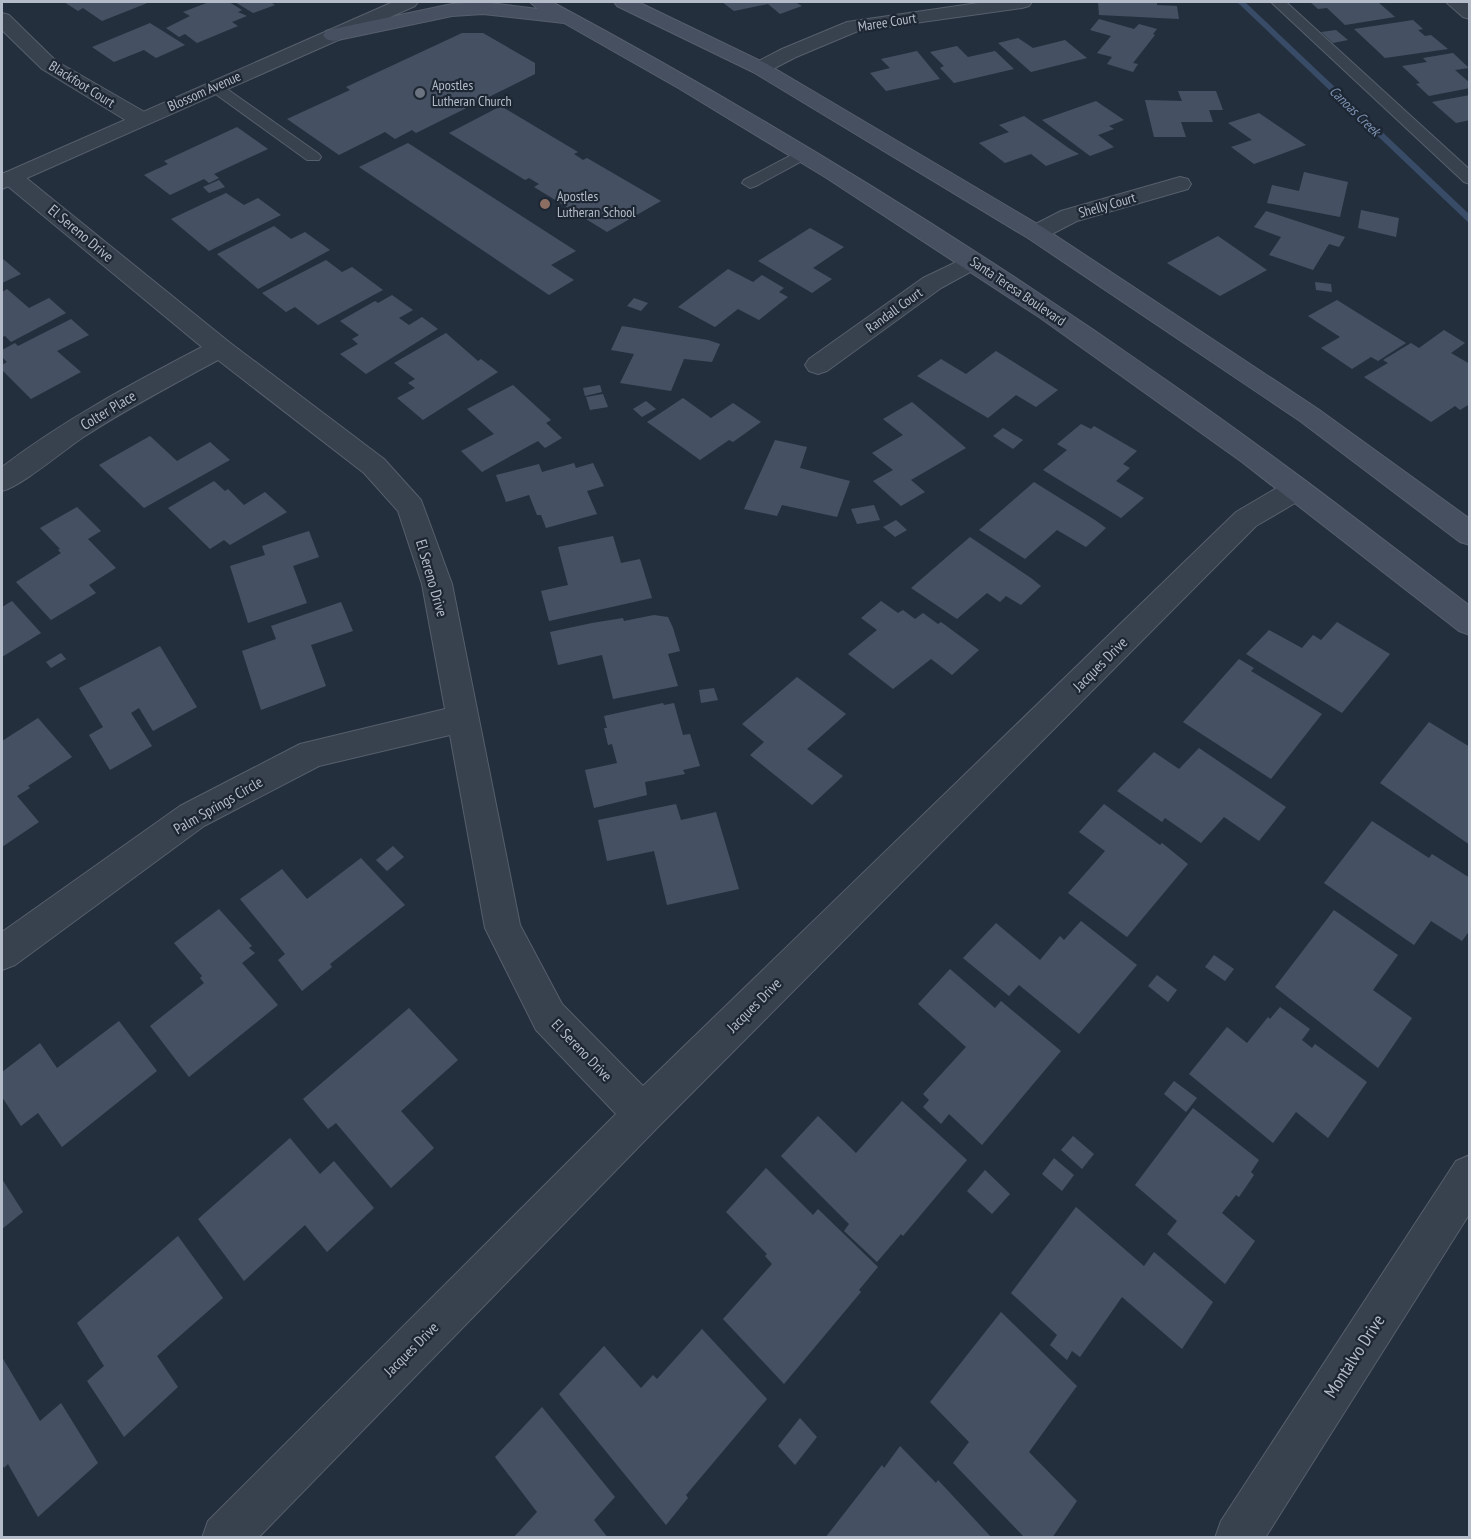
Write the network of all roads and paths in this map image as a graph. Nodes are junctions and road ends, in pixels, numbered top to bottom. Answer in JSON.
{"nodes":[{"id":1,"x":388,"y":2,"type":"edge"},
{"id":2,"x":408,"y":2,"type":"edge"},
{"id":3,"x":539,"y":2,"type":"edge"},
{"id":4,"x":624,"y":2,"type":"edge"},
{"id":5,"x":1022,"y":2,"type":"edge"},
{"id":6,"x":1278,"y":2,"type":"edge"},
{"id":7,"x":1455,"y":2,"type":"edge"},
{"id":8,"x":1470,"y":14,"type":"edge"},
{"id":9,"x":372,"y":17,"type":"junction"},
{"id":10,"x":2,"y":19,"type":"edge"},
{"id":11,"x":574,"y":20,"type":"junction"},
{"id":12,"x":333,"y":35,"type":"junction"},
{"id":13,"x":760,"y":68,"type":"junction"},
{"id":14,"x":215,"y":87,"type":"junction"},
{"id":15,"x":140,"y":120,"type":"junction"},
{"id":16,"x":805,"y":153,"type":"junction"},
{"id":17,"x":313,"y":158,"type":"dead end"},
{"id":18,"x":1470,"y":179,"type":"edge"},
{"id":19,"x":7,"y":180,"type":"edge"},
{"id":20,"x":750,"y":183,"type":"dead end"},
{"id":21,"x":1180,"y":184,"type":"dead end"},
{"id":22,"x":1036,"y":233,"type":"junction"},
{"id":23,"x":973,"y":261,"type":"junction"},
{"id":24,"x":220,"y":348,"type":"junction"},
{"id":25,"x":818,"y":365,"type":"dead end"},
{"id":26,"x":2,"y":481,"type":"edge"},
{"id":27,"x":1297,"y":489,"type":"junction"},
{"id":28,"x":1470,"y":534,"type":"edge"},
{"id":29,"x":1470,"y":623,"type":"edge"},
{"id":30,"x":464,"y":718,"type":"junction"},
{"id":31,"x":2,"y":952,"type":"edge"},
{"id":32,"x":643,"y":1114,"type":"junction"},
{"id":33,"x":1470,"y":1175,"type":"edge"},
{"id":34,"x":225,"y":1538,"type":"edge"},
{"id":35,"x":1238,"y":1538,"type":"edge"}],
"edges":[{"from":1,"to":9,"type":"main road"},
{"from":2,"to":9,"type":"street","name":"Blossom Avenue"},
{"from":3,"to":11,"type":"main road","name":"Santa Teresa Boulevard"},
{"from":4,"to":13,"type":"main road"},
{"from":5,"to":13,"type":"street","name":"Maree Court"},
{"from":6,"to":18,"type":"lane"},
{"from":7,"to":8,"type":"street"},
{"from":9,"to":12,"type":"street","name":"Blossom Avenue"},
{"from":10,"to":15,"type":"street","name":"Blackfoot Court"},
{"from":11,"to":12,"type":"main road"},
{"from":11,"to":16,"type":"main road","name":"Santa Teresa Boulevard"},
{"from":12,"to":14,"type":"street","name":"Blossom Avenue"},
{"from":13,"to":22,"type":"main road"},
{"from":14,"to":15,"type":"street","name":"Blossom Avenue"},
{"from":14,"to":17,"type":"lane"},
{"from":15,"to":19,"type":"street","name":"Blossom Avenue"},
{"from":16,"to":20,"type":"lane"},
{"from":16,"to":23,"type":"main road","name":"Santa Teresa Boulevard"},
{"from":19,"to":24,"type":"street","name":"El Sereno Drive"},
{"from":21,"to":22,"type":"street","name":"Shelly Court"},
{"from":22,"to":28,"type":"main road"},
{"from":23,"to":25,"type":"street","name":"Randall Court"},
{"from":23,"to":27,"type":"main road","name":"Santa Teresa Boulevard"},
{"from":24,"to":26,"type":"street","name":"Colter Place"},
{"from":24,"to":30,"type":"street","name":"El Sereno Drive"},
{"from":27,"to":29,"type":"main road","name":"Santa Teresa Boulevard"},
{"from":27,"to":32,"type":"street","name":"Jacques Drive"},
{"from":30,"to":31,"type":"street","name":"Palm Springs Circle"},
{"from":30,"to":32,"type":"street","name":"El Sereno Drive"},
{"from":32,"to":34,"type":"street","name":"Jacques Drive"},
{"from":33,"to":35,"type":"street","name":"Montalvo Drive"}]}
